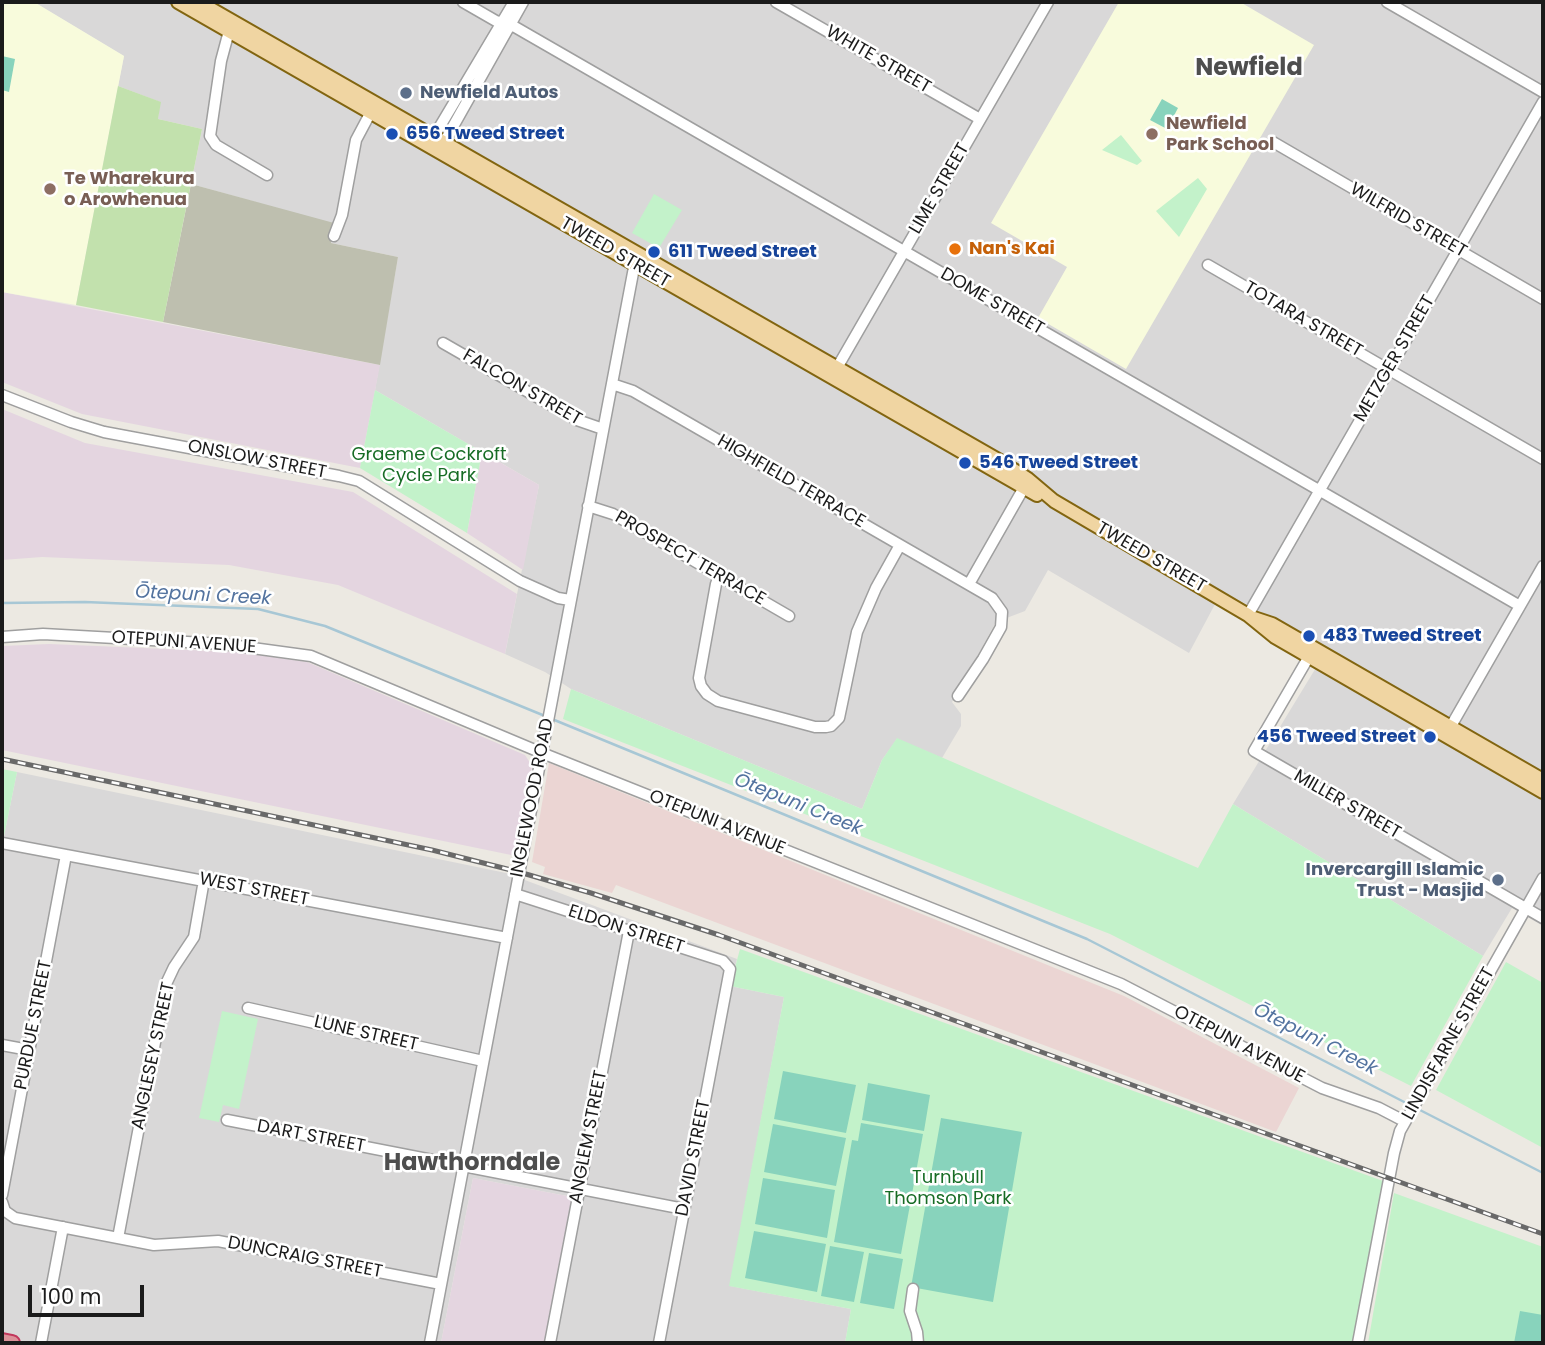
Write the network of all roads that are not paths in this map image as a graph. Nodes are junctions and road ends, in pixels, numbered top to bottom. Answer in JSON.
{"nodes":[{"id":1,"x":178,"y":2,"type":"edge"},
{"id":2,"x":199,"y":2,"type":"edge"},
{"id":3,"x":463,"y":2,"type":"edge"},
{"id":4,"x":514,"y":2,"type":"edge"},
{"id":5,"x":523,"y":2,"type":"edge"},
{"id":6,"x":776,"y":2,"type":"edge"},
{"id":7,"x":1048,"y":2,"type":"edge"},
{"id":8,"x":1387,"y":2,"type":"edge"},
{"id":9,"x":506,"y":24,"type":"junction"},
{"id":10,"x":229,"y":31,"type":"junction"},
{"id":11,"x":1543,"y":92,"type":"edge"},
{"id":12,"x":1543,"y":102,"type":"edge"},
{"id":13,"x":373,"y":108,"type":"junction"},
{"id":14,"x":980,"y":119,"type":"junction"},
{"id":15,"x":1273,"y":142,"type":"dead end"},
{"id":16,"x":437,"y":144,"type":"junction"},
{"id":17,"x":267,"y":175,"type":"dead end"},
{"id":18,"x":334,"y":236,"type":"dead end"},
{"id":19,"x":1458,"y":250,"type":"junction"},
{"id":20,"x":904,"y":251,"type":"junction"},
{"id":21,"x":636,"y":258,"type":"junction"},
{"id":22,"x":1208,"y":265,"type":"dead end"},
{"id":23,"x":1543,"y":299,"type":"edge"},
{"id":24,"x":443,"y":343,"type":"dead end"},
{"id":25,"x":1389,"y":370,"type":"junction"},
{"id":26,"x":835,"y":372,"type":"junction"},
{"id":27,"x":612,"y":384,"type":"junction"},
{"id":28,"x":2,"y":395,"type":"edge"},
{"id":29,"x":603,"y":429,"type":"junction"},
{"id":30,"x":1543,"y":459,"type":"edge"},
{"id":31,"x":1026,"y":484,"type":"junction"},
{"id":32,"x":1320,"y":491,"type":"junction"},
{"id":33,"x":588,"y":506,"type":"junction"},
{"id":34,"x":900,"y":545,"type":"junction"},
{"id":35,"x":1543,"y":566,"type":"edge"},
{"id":36,"x":719,"y":576,"type":"junction"},
{"id":37,"x":969,"y":584,"type":"junction"},
{"id":38,"x":570,"y":600,"type":"junction"},
{"id":39,"x":1520,"y":606,"type":"junction"},
{"id":40,"x":789,"y":615,"type":"dead end"},
{"id":41,"x":1248,"y":615,"type":"junction"},
{"id":42,"x":2,"y":637,"type":"edge"},
{"id":43,"x":1312,"y":653,"type":"junction"},
{"id":44,"x":958,"y":696,"type":"dead end"},
{"id":45,"x":1448,"y":731,"type":"junction"},
{"id":46,"x":542,"y":753,"type":"junction"},
{"id":47,"x":1543,"y":780,"type":"edge"},
{"id":48,"x":1543,"y":792,"type":"edge"},
{"id":49,"x":2,"y":842,"type":"edge"},
{"id":50,"x":66,"y":855,"type":"junction"},
{"id":51,"x":1543,"y":878,"type":"edge"},
{"id":52,"x":204,"y":880,"type":"junction"},
{"id":53,"x":515,"y":894,"type":"junction"},
{"id":54,"x":1526,"y":908,"type":"junction"},
{"id":55,"x":1543,"y":918,"type":"edge"},
{"id":56,"x":629,"y":931,"type":"junction"},
{"id":57,"x":506,"y":938,"type":"junction"},
{"id":58,"x":729,"y":973,"type":"joint"},
{"id":59,"x":248,"y":1008,"type":"dead end"},
{"id":60,"x":2,"y":1045,"type":"edge"},
{"id":61,"x":29,"y":1050,"type":"junction"},
{"id":62,"x":483,"y":1061,"type":"junction"},
{"id":63,"x":227,"y":1120,"type":"dead end"},
{"id":64,"x":1404,"y":1121,"type":"junction"},
{"id":65,"x":463,"y":1166,"type":"junction"},
{"id":66,"x":579,"y":1189,"type":"junction"},
{"id":67,"x":2,"y":1195,"type":"edge"},
{"id":68,"x":4,"y":1207,"type":"edge"},
{"id":69,"x":684,"y":1209,"type":"junction"},
{"id":70,"x":63,"y":1227,"type":"junction"},
{"id":71,"x":118,"y":1238,"type":"junction"},
{"id":72,"x":441,"y":1284,"type":"junction"},
{"id":73,"x":913,"y":1289,"type":"dead end"},
{"id":74,"x":2,"y":1341,"type":"edge"},
{"id":75,"x":12,"y":1343,"type":"edge"},
{"id":76,"x":41,"y":1343,"type":"edge"},
{"id":77,"x":429,"y":1343,"type":"edge"},
{"id":78,"x":550,"y":1343,"type":"edge"},
{"id":79,"x":659,"y":1343,"type":"edge"},
{"id":80,"x":918,"y":1343,"type":"edge"},
{"id":81,"x":1358,"y":1343,"type":"edge"}],
"edges":[{"from":1,"to":10,"type":"main road","name":"TWEED STREET"},
{"from":2,"to":13,"type":"main road","name":"TWEED STREET"},
{"from":3,"to":9,"type":"street","name":"DOME STREET"},
{"from":4,"to":9,"type":"street"},
{"from":5,"to":9,"type":"street"},
{"from":6,"to":14,"type":"street","name":"WHITE STREET"},
{"from":7,"to":14,"type":"street","name":"LIME STREET"},
{"from":8,"to":11,"type":"street"},
{"from":9,"to":16,"type":"street"},
{"from":9,"to":20,"type":"street","name":"DOME STREET"},
{"from":10,"to":13,"type":"main road","name":"TWEED STREET"},
{"from":10,"to":17,"type":"street"},
{"from":12,"to":19,"type":"street","name":"METZGER STREET"},
{"from":13,"to":16,"type":"main road","name":"TWEED STREET"},
{"from":13,"to":18,"type":"street"},
{"from":14,"to":20,"type":"street","name":"LIME STREET"},
{"from":15,"to":19,"type":"street","name":"WILFRID STREET"},
{"from":16,"to":21,"type":"main road","name":"TWEED STREET"},
{"from":19,"to":23,"type":"street","name":"WILFRID STREET"},
{"from":19,"to":25,"type":"street","name":"METZGER STREET"},
{"from":20,"to":26,"type":"street","name":"LIME STREET"},
{"from":20,"to":32,"type":"street","name":"DOME STREET"},
{"from":21,"to":26,"type":"main road","name":"TWEED STREET"},
{"from":21,"to":27,"type":"street","name":"INGLEWOOD ROAD"},
{"from":22,"to":25,"type":"street","name":"TOTARA STREET"},
{"from":24,"to":29,"type":"street","name":"FALCON STREET"},
{"from":25,"to":30,"type":"street","name":"TOTARA STREET"},
{"from":25,"to":32,"type":"street","name":"METZGER STREET"},
{"from":26,"to":31,"type":"main road","name":"TWEED STREET"},
{"from":27,"to":29,"type":"street","name":"INGLEWOOD ROAD"},
{"from":27,"to":34,"type":"street","name":"HIGHFIELD TERRACE"},
{"from":28,"to":38,"type":"street","name":"ONSLOW STREET"},
{"from":29,"to":33,"type":"street","name":"INGLEWOOD ROAD"},
{"from":31,"to":37,"type":"street"},
{"from":31,"to":41,"type":"main road","name":"TWEED STREET"},
{"from":32,"to":39,"type":"street","name":"DOME STREET"},
{"from":32,"to":41,"type":"street","name":"METZGER STREET"},
{"from":33,"to":36,"type":"street","name":"PROSPECT TERRACE"},
{"from":33,"to":38,"type":"street","name":"INGLEWOOD ROAD"},
{"from":34,"to":36,"type":"street"},
{"from":34,"to":37,"type":"street","name":"HIGHFIELD TERRACE"},
{"from":35,"to":39,"type":"street"},
{"from":36,"to":40,"type":"street","name":"PROSPECT TERRACE"},
{"from":37,"to":44,"type":"street","name":"HIGHFIELD TERRACE"},
{"from":38,"to":46,"type":"street","name":"INGLEWOOD ROAD"},
{"from":39,"to":45,"type":"street"},
{"from":41,"to":43,"type":"main road","name":"TWEED STREET"},
{"from":42,"to":46,"type":"street","name":"OTEPUNI AVENUE"},
{"from":43,"to":45,"type":"main road","name":"TWEED STREET"},
{"from":43,"to":54,"type":"street","name":"MILLER STREET"},
{"from":45,"to":47,"type":"main road","name":"TWEED STREET"},
{"from":45,"to":48,"type":"main road","name":"TWEED STREET"},
{"from":46,"to":53,"type":"street","name":"INGLEWOOD ROAD"},
{"from":46,"to":64,"type":"street","name":"OTEPUNI AVENUE"},
{"from":49,"to":50,"type":"street","name":"WEST STREET"},
{"from":50,"to":52,"type":"street","name":"WEST STREET"},
{"from":50,"to":61,"type":"street","name":"PURDUE STREET"},
{"from":51,"to":54,"type":"street","name":"LINDISFARNE STREET"},
{"from":52,"to":57,"type":"street","name":"WEST STREET"},
{"from":52,"to":71,"type":"street","name":"ANGLESEY STREET"},
{"from":53,"to":56,"type":"street","name":"ELDON STREET"},
{"from":53,"to":57,"type":"street","name":"INGLEWOOD ROAD"},
{"from":54,"to":55,"type":"street","name":"MILLER STREET"},
{"from":54,"to":64,"type":"street","name":"LINDISFARNE STREET"},
{"from":56,"to":58,"type":"street","name":"ELDON STREET"},
{"from":56,"to":66,"type":"street","name":"ANGLEM STREET"},
{"from":57,"to":62,"type":"street","name":"INGLEWOOD ROAD"},
{"from":58,"to":69,"type":"street","name":"DAVID STREET"},
{"from":59,"to":62,"type":"street","name":"LUNE STREET"},
{"from":60,"to":61,"type":"street"},
{"from":61,"to":67,"type":"street","name":"PURDUE STREET"},
{"from":62,"to":65,"type":"street","name":"INGLEWOOD ROAD"},
{"from":63,"to":65,"type":"street","name":"DART STREET"},
{"from":64,"to":81,"type":"street","name":"LINDISFARNE STREET"},
{"from":65,"to":66,"type":"street","name":"DART STREET"},
{"from":65,"to":72,"type":"street","name":"INGLEWOOD ROAD"},
{"from":66,"to":69,"type":"street","name":"DART STREET"},
{"from":66,"to":78,"type":"street","name":"ANGLEM STREET"},
{"from":68,"to":70,"type":"street","name":"DUNCRAIG STREET"},
{"from":69,"to":79,"type":"street","name":"DAVID STREET"},
{"from":70,"to":71,"type":"street","name":"DUNCRAIG STREET"},
{"from":70,"to":76,"type":"street"},
{"from":71,"to":72,"type":"street","name":"DUNCRAIG STREET"},
{"from":72,"to":77,"type":"street","name":"INGLEWOOD ROAD"},
{"from":73,"to":80,"type":"street"},
{"from":74,"to":75,"type":"highway"}]}
